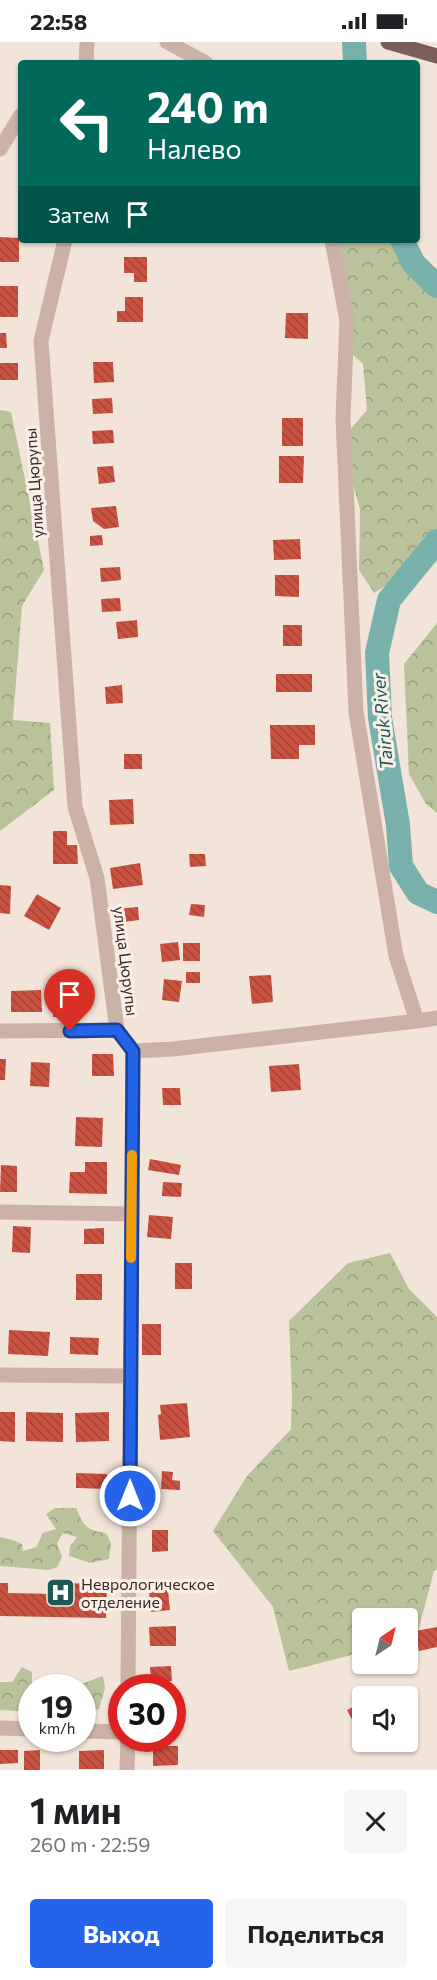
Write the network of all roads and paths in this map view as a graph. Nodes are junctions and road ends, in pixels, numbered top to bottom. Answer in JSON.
{"nodes":[{"id":1,"x":87,"y":42,"type":"edge"},
{"id":2,"x":167,"y":42,"type":"edge"},
{"id":3,"x":388,"y":42,"type":"edge"},
{"id":4,"x":437,"y":56,"type":"edge"},
{"id":5,"x":86,"y":60,"type":"edge"},
{"id":6,"x":200,"y":60,"type":"edge"},
{"id":7,"x":18,"y":120,"type":"edge"},
{"id":8,"x":0,"y":149,"type":"edge"},
{"id":9,"x":64,"y":243,"type":"edge"},
{"id":10,"x":333,"y":243,"type":"edge"},
{"id":11,"x":437,"y":1018,"type":"edge"},
{"id":12,"x":417,"y":1021,"type":"junction"},
{"id":13,"x":117,"y":1030,"type":"junction"},
{"id":14,"x":0,"y":1031,"type":"edge"},
{"id":15,"x":133,"y":1051,"type":"junction"},
{"id":16,"x":0,"y":1212,"type":"edge"},
{"id":17,"x":131,"y":1214,"type":"junction"},
{"id":18,"x":0,"y":1374,"type":"edge"},
{"id":19,"x":131,"y":1376,"type":"junction"},
{"id":20,"x":128,"y":1674,"type":"edge"},
{"id":21,"x":0,"y":1728,"type":"edge"},
{"id":22,"x":18,"y":1729,"type":"edge"},
{"id":23,"x":128,"y":1752,"type":"edge"},
{"id":24,"x":128,"y":1770,"type":"edge"}],
"edges":[{"from":1,"to":5,"type":"street"},
{"from":2,"to":6,"type":"street"},
{"from":3,"to":4,"type":"main road"},
{"from":7,"to":8,"type":"street"},
{"from":9,"to":13,"type":"street","name":"улица Цюрупы"},
{"from":10,"to":12,"type":"street"},
{"from":11,"to":12,"type":"street"},
{"from":12,"to":15,"type":"street"},
{"from":13,"to":14,"type":"street"},
{"from":13,"to":15,"type":"street","name":"улица Цюрупы"},
{"from":15,"to":17,"type":"street"},
{"from":16,"to":17,"type":"street"},
{"from":17,"to":19,"type":"street"},
{"from":18,"to":19,"type":"street"},
{"from":19,"to":20,"type":"street"},
{"from":21,"to":22,"type":"street"},
{"from":23,"to":24,"type":"street"}]}
